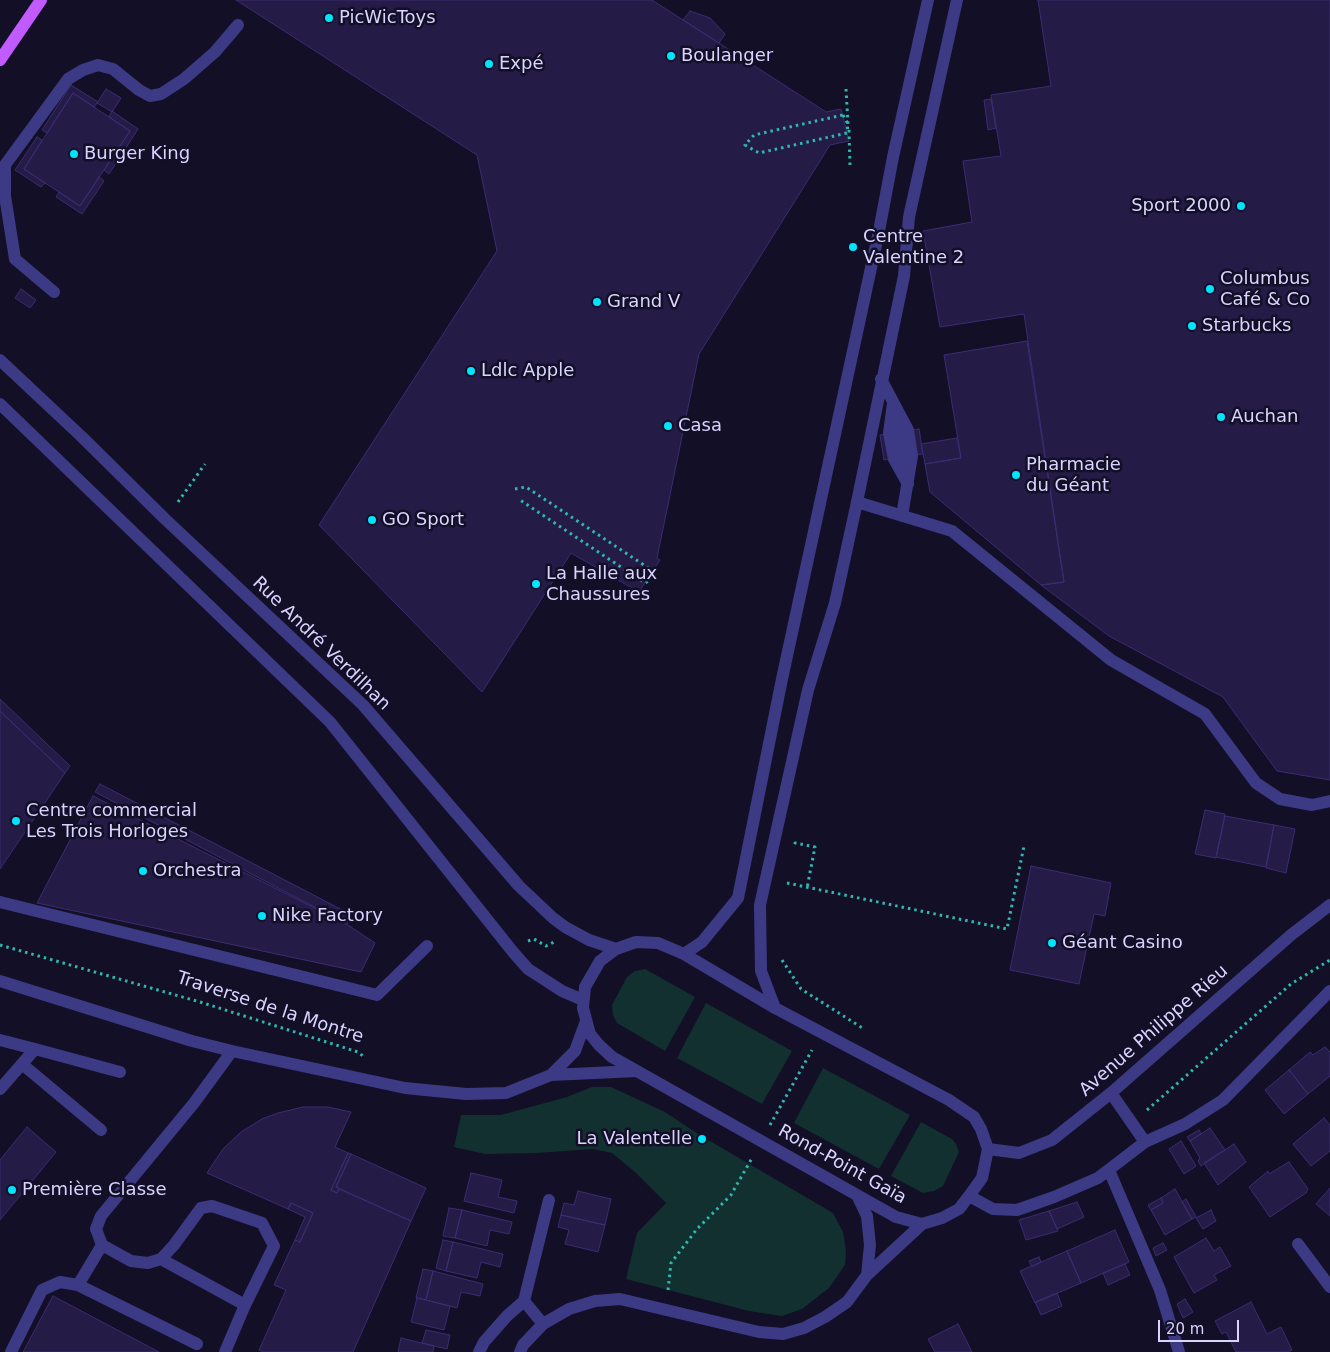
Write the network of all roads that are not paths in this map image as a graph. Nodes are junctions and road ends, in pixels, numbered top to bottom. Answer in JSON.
{"nodes":[{"id":1,"x":41,"y":0,"type":"edge"},
{"id":2,"x":928,"y":0,"type":"edge"},
{"id":3,"x":956,"y":0,"type":"edge"},
{"id":4,"x":238,"y":25,"type":"dead end"},
{"id":5,"x":0,"y":60,"type":"edge"},
{"id":6,"x":54,"y":292,"type":"dead end"},
{"id":7,"x":0,"y":360,"type":"edge"},
{"id":8,"x":881,"y":379,"type":"junction"},
{"id":9,"x":0,"y":404,"type":"edge"},
{"id":10,"x":857,"y":502,"type":"junction"},
{"id":11,"x":902,"y":516,"type":"junction"},
{"id":12,"x":1330,"y":800,"type":"edge"},
{"id":13,"x":0,"y":902,"type":"edge"},
{"id":14,"x":1330,"y":905,"type":"edge"},
{"id":15,"x":427,"y":946,"type":"dead end"},
{"id":16,"x":616,"y":949,"type":"junction"},
{"id":17,"x":684,"y":954,"type":"junction"},
{"id":18,"x":0,"y":981,"type":"edge"},
{"id":19,"x":1330,"y":991,"type":"edge"},
{"id":20,"x":584,"y":1000,"type":"junction"},
{"id":21,"x":775,"y":1008,"type":"junction"},
{"id":22,"x":586,"y":1021,"type":"junction"},
{"id":23,"x":0,"y":1040,"type":"edge"},
{"id":24,"x":35,"y":1048,"type":"junction"},
{"id":25,"x":232,"y":1051,"type":"junction"},
{"id":26,"x":22,"y":1064,"type":"junction"},
{"id":27,"x":638,"y":1071,"type":"junction"},
{"id":28,"x":120,"y":1072,"type":"dead end"},
{"id":29,"x":551,"y":1075,"type":"junction"},
{"id":30,"x":0,"y":1089,"type":"edge"},
{"id":31,"x":1110,"y":1093,"type":"junction"},
{"id":32,"x":101,"y":1130,"type":"dead end"},
{"id":33,"x":1145,"y":1142,"type":"junction"},
{"id":34,"x":988,"y":1149,"type":"junction"},
{"id":35,"x":1109,"y":1170,"type":"junction"},
{"id":36,"x":858,"y":1195,"type":"junction"},
{"id":37,"x":969,"y":1196,"type":"junction"},
{"id":38,"x":549,"y":1200,"type":"dead end"},
{"id":39,"x":922,"y":1224,"type":"junction"},
{"id":40,"x":1298,"y":1244,"type":"dead end"},
{"id":41,"x":102,"y":1245,"type":"junction"},
{"id":42,"x":161,"y":1259,"type":"junction"},
{"id":43,"x":867,"y":1275,"type":"junction"},
{"id":44,"x":78,"y":1285,"type":"junction"},
{"id":45,"x":1330,"y":1287,"type":"edge"},
{"id":46,"x":524,"y":1301,"type":"junction"},
{"id":47,"x":245,"y":1305,"type":"junction"},
{"id":48,"x":543,"y":1324,"type":"junction"},
{"id":49,"x":197,"y":1344,"type":"dead end"},
{"id":50,"x":11,"y":1352,"type":"edge"},
{"id":51,"x":225,"y":1352,"type":"edge"},
{"id":52,"x":479,"y":1352,"type":"edge"},
{"id":53,"x":520,"y":1352,"type":"edge"},
{"id":54,"x":1179,"y":1352,"type":"edge"}],
"edges":[{"from":1,"to":5,"type":"main road"},
{"from":2,"to":17,"type":"street"},
{"from":3,"to":8,"type":"street"},
{"from":4,"to":6,"type":"street"},
{"from":7,"to":16,"type":"street","name":"Rue André Verdilhan"},
{"from":8,"to":10,"type":"street"},
{"from":8,"to":11,"type":"street"},
{"from":9,"to":20,"type":"street"},
{"from":10,"to":11,"type":"street"},
{"from":10,"to":21,"type":"street"},
{"from":11,"to":12,"type":"street"},
{"from":13,"to":15,"type":"street"},
{"from":14,"to":31,"type":"street","name":"Avenue Philippe Rieu"},
{"from":16,"to":17,"type":"street","name":"Rond-Point Gaïa"},
{"from":16,"to":20,"type":"street","name":"Rond-Point Gaïa"},
{"from":17,"to":21,"type":"street","name":"Rond-Point Gaïa"},
{"from":18,"to":25,"type":"street"},
{"from":19,"to":33,"type":"street"},
{"from":20,"to":22,"type":"street","name":"Rond-Point Gaïa"},
{"from":21,"to":34,"type":"street","name":"Rond-Point Gaïa"},
{"from":22,"to":27,"type":"street","name":"Rond-Point Gaïa"},
{"from":22,"to":29,"type":"street"},
{"from":23,"to":24,"type":"street"},
{"from":24,"to":26,"type":"street"},
{"from":24,"to":28,"type":"street"},
{"from":25,"to":29,"type":"street"},
{"from":25,"to":41,"type":"street"},
{"from":26,"to":30,"type":"street"},
{"from":26,"to":32,"type":"street"},
{"from":27,"to":29,"type":"street"},
{"from":27,"to":36,"type":"street","name":"Rond-Point Gaïa"},
{"from":31,"to":33,"type":"street"},
{"from":31,"to":34,"type":"street","name":"Avenue Philippe Rieu"},
{"from":33,"to":35,"type":"street"},
{"from":34,"to":37,"type":"street"},
{"from":35,"to":37,"type":"street"},
{"from":35,"to":54,"type":"street"},
{"from":36,"to":39,"type":"street","name":"Rond-Point Gaïa"},
{"from":36,"to":43,"type":"street"},
{"from":37,"to":39,"type":"street"},
{"from":38,"to":46,"type":"street"},
{"from":39,"to":43,"type":"street"},
{"from":40,"to":45,"type":"street"},
{"from":41,"to":42,"type":"street"},
{"from":41,"to":44,"type":"street"},
{"from":42,"to":47,"type":"street"},
{"from":42,"to":47,"type":"street"},
{"from":43,"to":48,"type":"street"},
{"from":44,"to":49,"type":"street"},
{"from":44,"to":50,"type":"street"},
{"from":46,"to":48,"type":"street"},
{"from":46,"to":52,"type":"street"},
{"from":47,"to":51,"type":"street"},
{"from":48,"to":53,"type":"street"}]}
